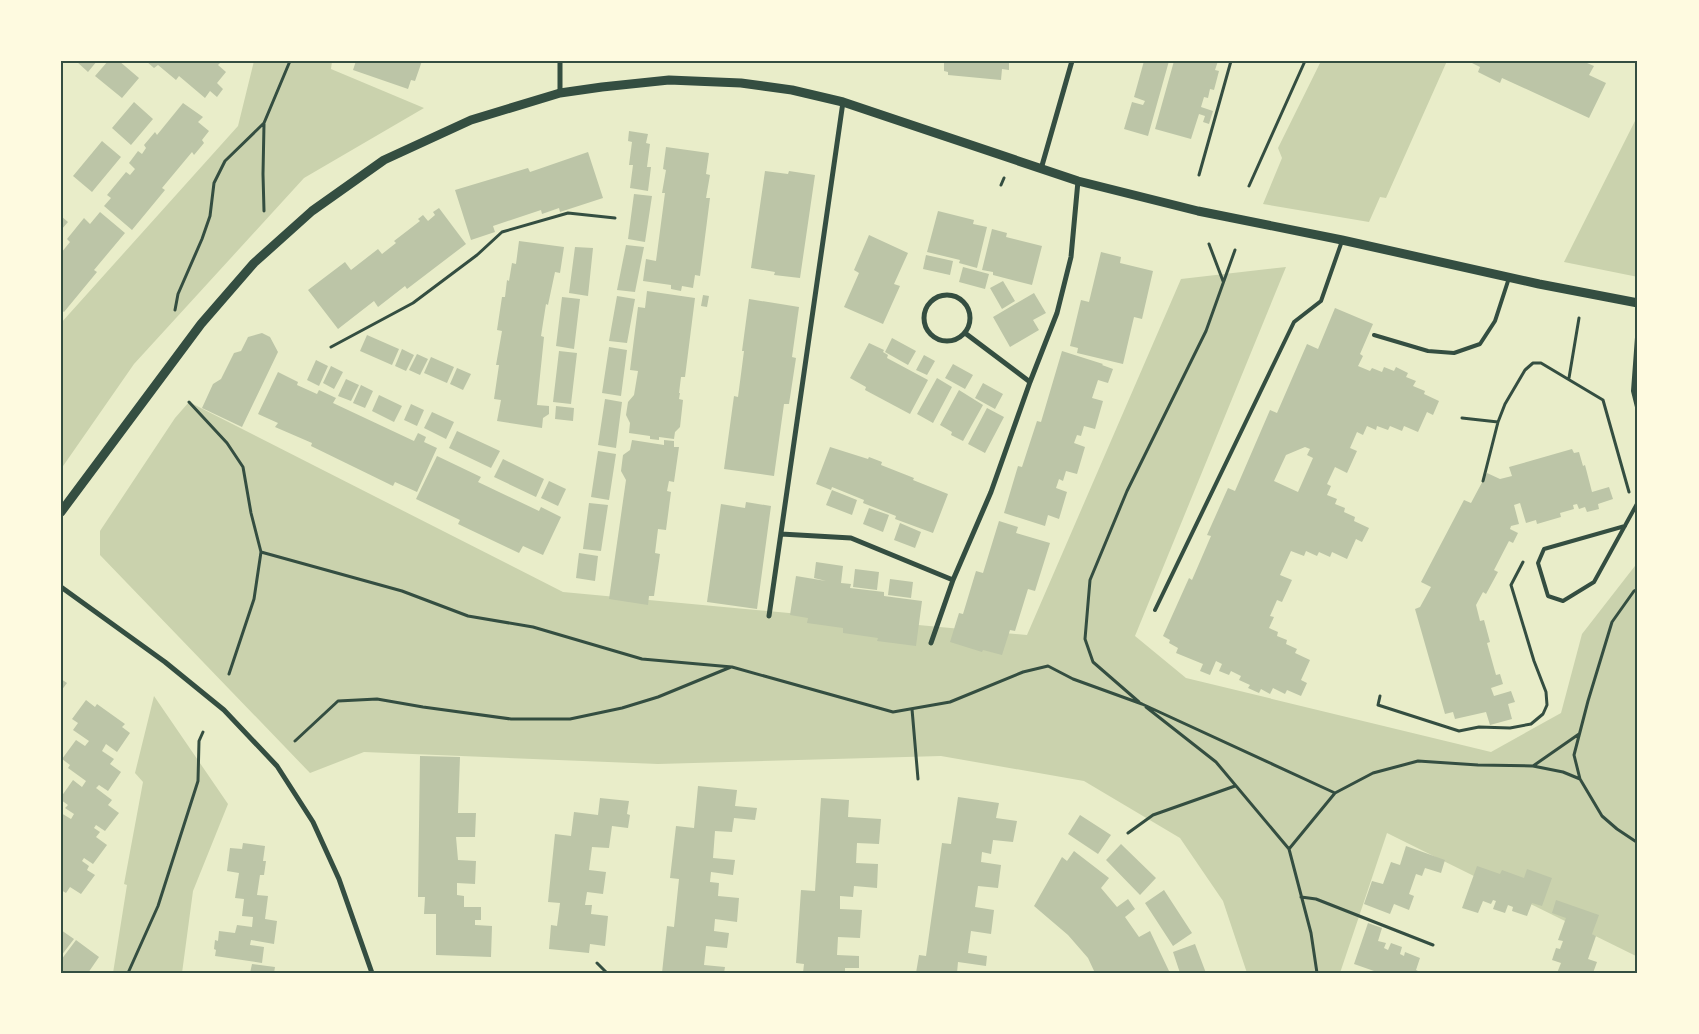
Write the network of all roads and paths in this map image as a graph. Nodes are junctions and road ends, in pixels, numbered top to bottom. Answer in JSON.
{"nodes":[{"id":1,"x":290,"y":61,"type":"edge"},
{"id":2,"x":560,"y":61,"type":"edge"},
{"id":3,"x":1072,"y":61,"type":"edge"},
{"id":4,"x":1231,"y":61,"type":"edge"},
{"id":5,"x":1305,"y":61,"type":"edge"},
{"id":6,"x":560,"y":94,"type":"junction"},
{"id":7,"x":843,"y":102,"type":"junction"},
{"id":8,"x":264,"y":123,"type":"junction"},
{"id":9,"x":1041,"y":169,"type":"junction"},
{"id":10,"x":1199,"y":175,"type":"dead end"},
{"id":11,"x":1004,"y":178,"type":"dead end"},
{"id":12,"x":1078,"y":181,"type":"junction"},
{"id":13,"x":1001,"y":185,"type":"dead end"},
{"id":14,"x":1249,"y":186,"type":"dead end"},
{"id":15,"x":264,"y":211,"type":"dead end"},
{"id":16,"x":615,"y":218,"type":"dead end"},
{"id":17,"x":1342,"y":240,"type":"junction"},
{"id":18,"x":1209,"y":244,"type":"dead end"},
{"id":19,"x":1235,"y":250,"type":"dead end"},
{"id":20,"x":1509,"y":278,"type":"junction"},
{"id":21,"x":1223,"y":282,"type":"junction"},
{"id":22,"x":1638,"y":303,"type":"edge"},
{"id":23,"x":175,"y":310,"type":"dead end"},
{"id":24,"x":1579,"y":318,"type":"dead end"},
{"id":25,"x":1638,"y":324,"type":"edge"},
{"id":26,"x":965,"y":332,"type":"junction"},
{"id":27,"x":1374,"y":335,"type":"dead end"},
{"id":28,"x":331,"y":347,"type":"dead end"},
{"id":29,"x":1569,"y":378,"type":"dead end"},
{"id":30,"x":1030,"y":382,"type":"junction"},
{"id":31,"x":189,"y":402,"type":"dead end"},
{"id":32,"x":1638,"y":411,"type":"edge"},
{"id":33,"x":1462,"y":418,"type":"dead end"},
{"id":34,"x":1498,"y":422,"type":"dead end"},
{"id":35,"x":1638,"y":502,"type":"edge"},
{"id":36,"x":61,"y":512,"type":"edge"},
{"id":37,"x":1625,"y":526,"type":"junction"},
{"id":38,"x":782,"y":534,"type":"junction"},
{"id":39,"x":261,"y":552,"type":"junction"},
{"id":40,"x":953,"y":580,"type":"junction"},
{"id":41,"x":61,"y":587,"type":"edge"},
{"id":42,"x":1638,"y":589,"type":"edge"},
{"id":43,"x":1155,"y":610,"type":"dead end"},
{"id":44,"x":769,"y":616,"type":"dead end"},
{"id":45,"x":931,"y":643,"type":"dead end"},
{"id":46,"x":732,"y":667,"type":"junction"},
{"id":47,"x":229,"y":674,"type":"dead end"},
{"id":48,"x":1142,"y":704,"type":"junction"},
{"id":49,"x":912,"y":709,"type":"junction"},
{"id":50,"x":202,"y":732,"type":"dead end"},
{"id":51,"x":1580,"y":734,"type":"junction"},
{"id":52,"x":296,"y":741,"type":"dead end"},
{"id":53,"x":1534,"y":766,"type":"junction"},
{"id":54,"x":918,"y":779,"type":"dead end"},
{"id":55,"x":1580,"y":780,"type":"junction"},
{"id":56,"x":1235,"y":786,"type":"junction"},
{"id":57,"x":1335,"y":793,"type":"junction"},
{"id":58,"x":1128,"y":833,"type":"dead end"},
{"id":59,"x":1638,"y":843,"type":"edge"},
{"id":60,"x":1289,"y":849,"type":"junction"},
{"id":61,"x":1301,"y":897,"type":"junction"},
{"id":62,"x":1432,"y":945,"type":"dead end"},
{"id":63,"x":596,"y":962,"type":"dead end"},
{"id":64,"x":128,"y":973,"type":"edge"},
{"id":65,"x":372,"y":973,"type":"edge"},
{"id":66,"x":607,"y":973,"type":"edge"},
{"id":67,"x":1318,"y":973,"type":"edge"}],
"edges":[{"from":1,"to":8,"type":"path"},
{"from":2,"to":6,"type":"street"},
{"from":3,"to":9,"type":"street"},
{"from":4,"to":10,"type":"path"},
{"from":5,"to":14,"type":"path"},
{"from":6,"to":7,"type":"street"},
{"from":6,"to":36,"type":"street"},
{"from":7,"to":9,"type":"street"},
{"from":7,"to":38,"type":"street"},
{"from":8,"to":15,"type":"path"},
{"from":8,"to":23,"type":"path"},
{"from":9,"to":12,"type":"street"},
{"from":11,"to":13,"type":"path"},
{"from":12,"to":17,"type":"street"},
{"from":12,"to":30,"type":"street"},
{"from":16,"to":28,"type":"path"},
{"from":17,"to":20,"type":"street"},
{"from":17,"to":43,"type":"lane"},
{"from":18,"to":21,"type":"path"},
{"from":19,"to":21,"type":"path"},
{"from":20,"to":22,"type":"street"},
{"from":20,"to":27,"type":"lane"},
{"from":21,"to":48,"type":"path"},
{"from":24,"to":29,"type":"path"},
{"from":25,"to":32,"type":"lane"},
{"from":26,"to":26,"type":"street"},
{"from":26,"to":30,"type":"street"},
{"from":30,"to":40,"type":"street"},
{"from":31,"to":39,"type":"path"},
{"from":33,"to":34,"type":"path"},
{"from":35,"to":37,"type":"lane"},
{"from":37,"to":37,"type":"lane"},
{"from":38,"to":40,"type":"street"},
{"from":38,"to":44,"type":"street"},
{"from":39,"to":46,"type":"path"},
{"from":39,"to":47,"type":"path"},
{"from":40,"to":45,"type":"street"},
{"from":41,"to":65,"type":"street"},
{"from":42,"to":51,"type":"path"},
{"from":46,"to":49,"type":"path"},
{"from":46,"to":52,"type":"path"},
{"from":48,"to":49,"type":"path"},
{"from":48,"to":56,"type":"path"},
{"from":48,"to":57,"type":"path"},
{"from":49,"to":54,"type":"path"},
{"from":50,"to":64,"type":"path"},
{"from":51,"to":53,"type":"path"},
{"from":51,"to":55,"type":"path"},
{"from":53,"to":55,"type":"path"},
{"from":53,"to":57,"type":"path"},
{"from":55,"to":59,"type":"path"},
{"from":56,"to":58,"type":"path"},
{"from":56,"to":60,"type":"path"},
{"from":57,"to":60,"type":"path"},
{"from":60,"to":61,"type":"path"},
{"from":61,"to":62,"type":"path"},
{"from":61,"to":67,"type":"path"},
{"from":63,"to":66,"type":"path"}]}
